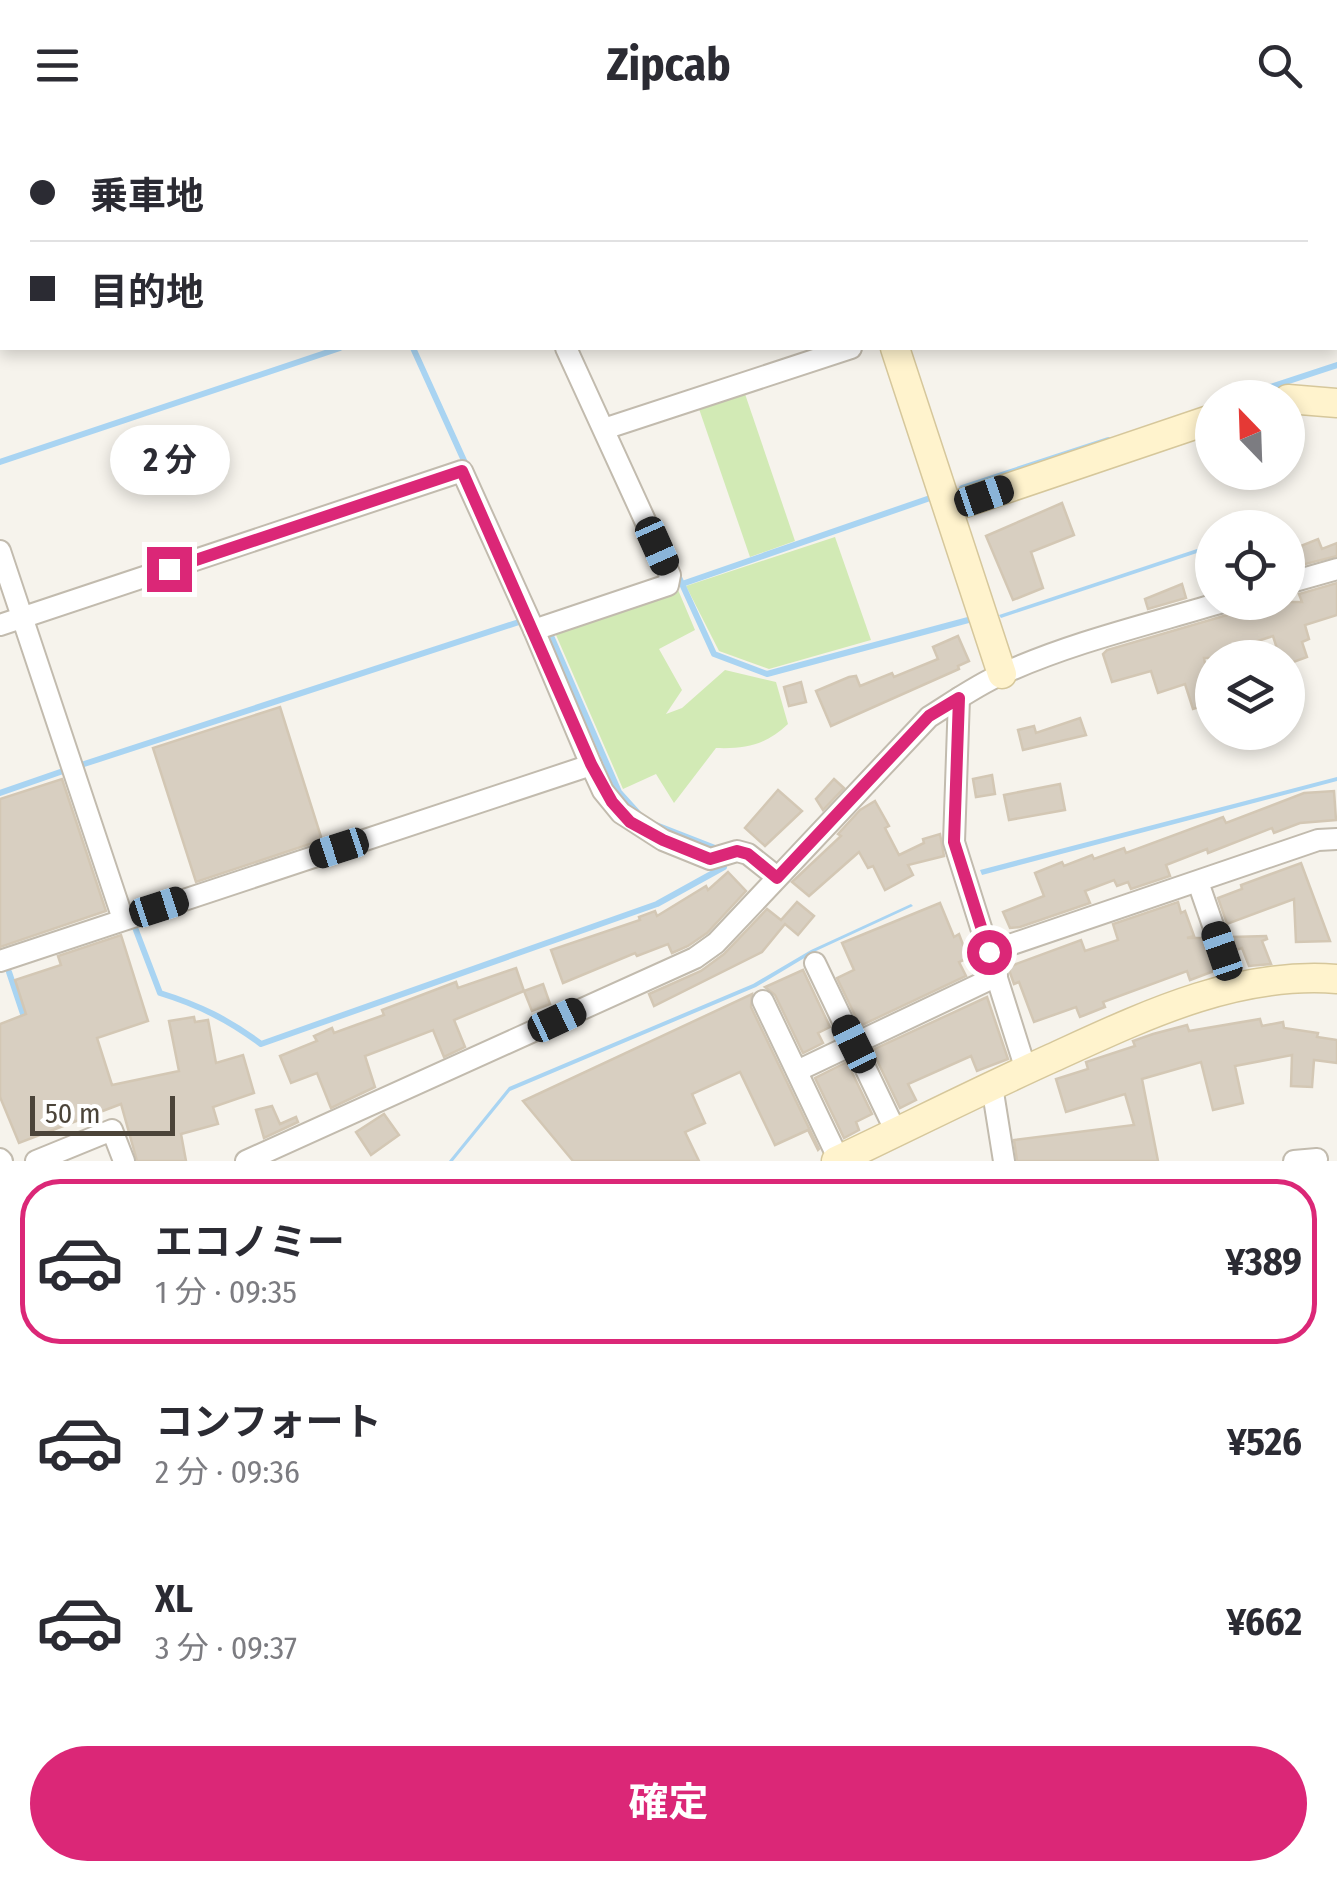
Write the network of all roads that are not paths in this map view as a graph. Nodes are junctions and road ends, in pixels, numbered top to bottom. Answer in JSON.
{"nodes":[{"id":1,"x":567,"y":350,"type":"edge"},
{"id":2,"x":845,"y":350,"type":"edge"},
{"id":3,"x":896,"y":350,"type":"edge"},
{"id":4,"x":1305,"y":400,"type":"edge"},
{"id":5,"x":1337,"y":403,"type":"edge"},
{"id":6,"x":1195,"y":425,"type":"edge"},
{"id":7,"x":604,"y":430,"type":"junction"},
{"id":8,"x":950,"y":508,"type":"junction"},
{"id":9,"x":0,"y":551,"type":"edge"},
{"id":10,"x":1337,"y":568,"type":"edge"},
{"id":11,"x":1305,"y":578,"type":"edge"},
{"id":12,"x":1195,"y":610,"type":"edge"},
{"id":13,"x":22,"y":618,"type":"junction"},
{"id":14,"x":0,"y":625,"type":"edge"},
{"id":15,"x":534,"y":630,"type":"junction"},
{"id":16,"x":1002,"y":674,"type":"junction"},
{"id":17,"x":959,"y":698,"type":"junction"},
{"id":18,"x":591,"y":764,"type":"junction"},
{"id":19,"x":1337,"y":839,"type":"edge"},
{"id":20,"x":777,"y":878,"type":"junction"},
{"id":21,"x":1198,"y":882,"type":"junction"},
{"id":22,"x":123,"y":919,"type":"junction"},
{"id":23,"x":989,"y":952,"type":"junction"},
{"id":24,"x":0,"y":960,"type":"edge"},
{"id":25,"x":815,"y":963,"type":"dead end"},
{"id":26,"x":997,"y":976,"type":"junction"},
{"id":27,"x":1337,"y":979,"type":"edge"},
{"id":28,"x":1234,"y":986,"type":"junction"},
{"id":29,"x":763,"y":1001,"type":"dead end"},
{"id":30,"x":854,"y":1044,"type":"junction"},
{"id":31,"x":1026,"y":1070,"type":"junction"},
{"id":32,"x":797,"y":1071,"type":"junction"},
{"id":33,"x":992,"y":1086,"type":"junction"},
{"id":34,"x":896,"y":1132,"type":"junction"},
{"id":35,"x":1316,"y":1159,"type":"edge"},
{"id":36,"x":838,"y":1160,"type":"edge"},
{"id":37,"x":36,"y":1161,"type":"edge"},
{"id":38,"x":124,"y":1161,"type":"edge"},
{"id":39,"x":246,"y":1161,"type":"edge"},
{"id":40,"x":1004,"y":1161,"type":"edge"},
{"id":41,"x":1294,"y":1161,"type":"edge"}],
"edges":[{"from":1,"to":7,"type":"street"},
{"from":2,"to":7,"type":"street"},
{"from":3,"to":8,"type":"street"},
{"from":4,"to":5,"type":"street"},
{"from":6,"to":8,"type":"street"},
{"from":7,"to":15,"type":"street"},
{"from":8,"to":16,"type":"street"},
{"from":9,"to":13,"type":"street"},
{"from":10,"to":11,"type":"street"},
{"from":12,"to":16,"type":"street"},
{"from":13,"to":14,"type":"street"},
{"from":13,"to":15,"type":"street"},
{"from":13,"to":22,"type":"street"},
{"from":15,"to":18,"type":"street"},
{"from":16,"to":17,"type":"street"},
{"from":17,"to":20,"type":"street"},
{"from":17,"to":23,"type":"street"},
{"from":18,"to":20,"type":"street"},
{"from":18,"to":22,"type":"street"},
{"from":19,"to":21,"type":"street"},
{"from":20,"to":39,"type":"street"},
{"from":21,"to":23,"type":"street"},
{"from":21,"to":28,"type":"street"},
{"from":22,"to":24,"type":"street"},
{"from":23,"to":26,"type":"street"},
{"from":25,"to":30,"type":"street"},
{"from":26,"to":30,"type":"street"},
{"from":26,"to":31,"type":"street"},
{"from":27,"to":28,"type":"street"},
{"from":28,"to":31,"type":"street"},
{"from":29,"to":32,"type":"street"},
{"from":30,"to":32,"type":"street"},
{"from":30,"to":34,"type":"street"},
{"from":31,"to":33,"type":"street"},
{"from":32,"to":36,"type":"street"},
{"from":33,"to":34,"type":"street"},
{"from":33,"to":40,"type":"street"},
{"from":34,"to":36,"type":"street"},
{"from":35,"to":41,"type":"street"},
{"from":37,"to":38,"type":"street"}]}
